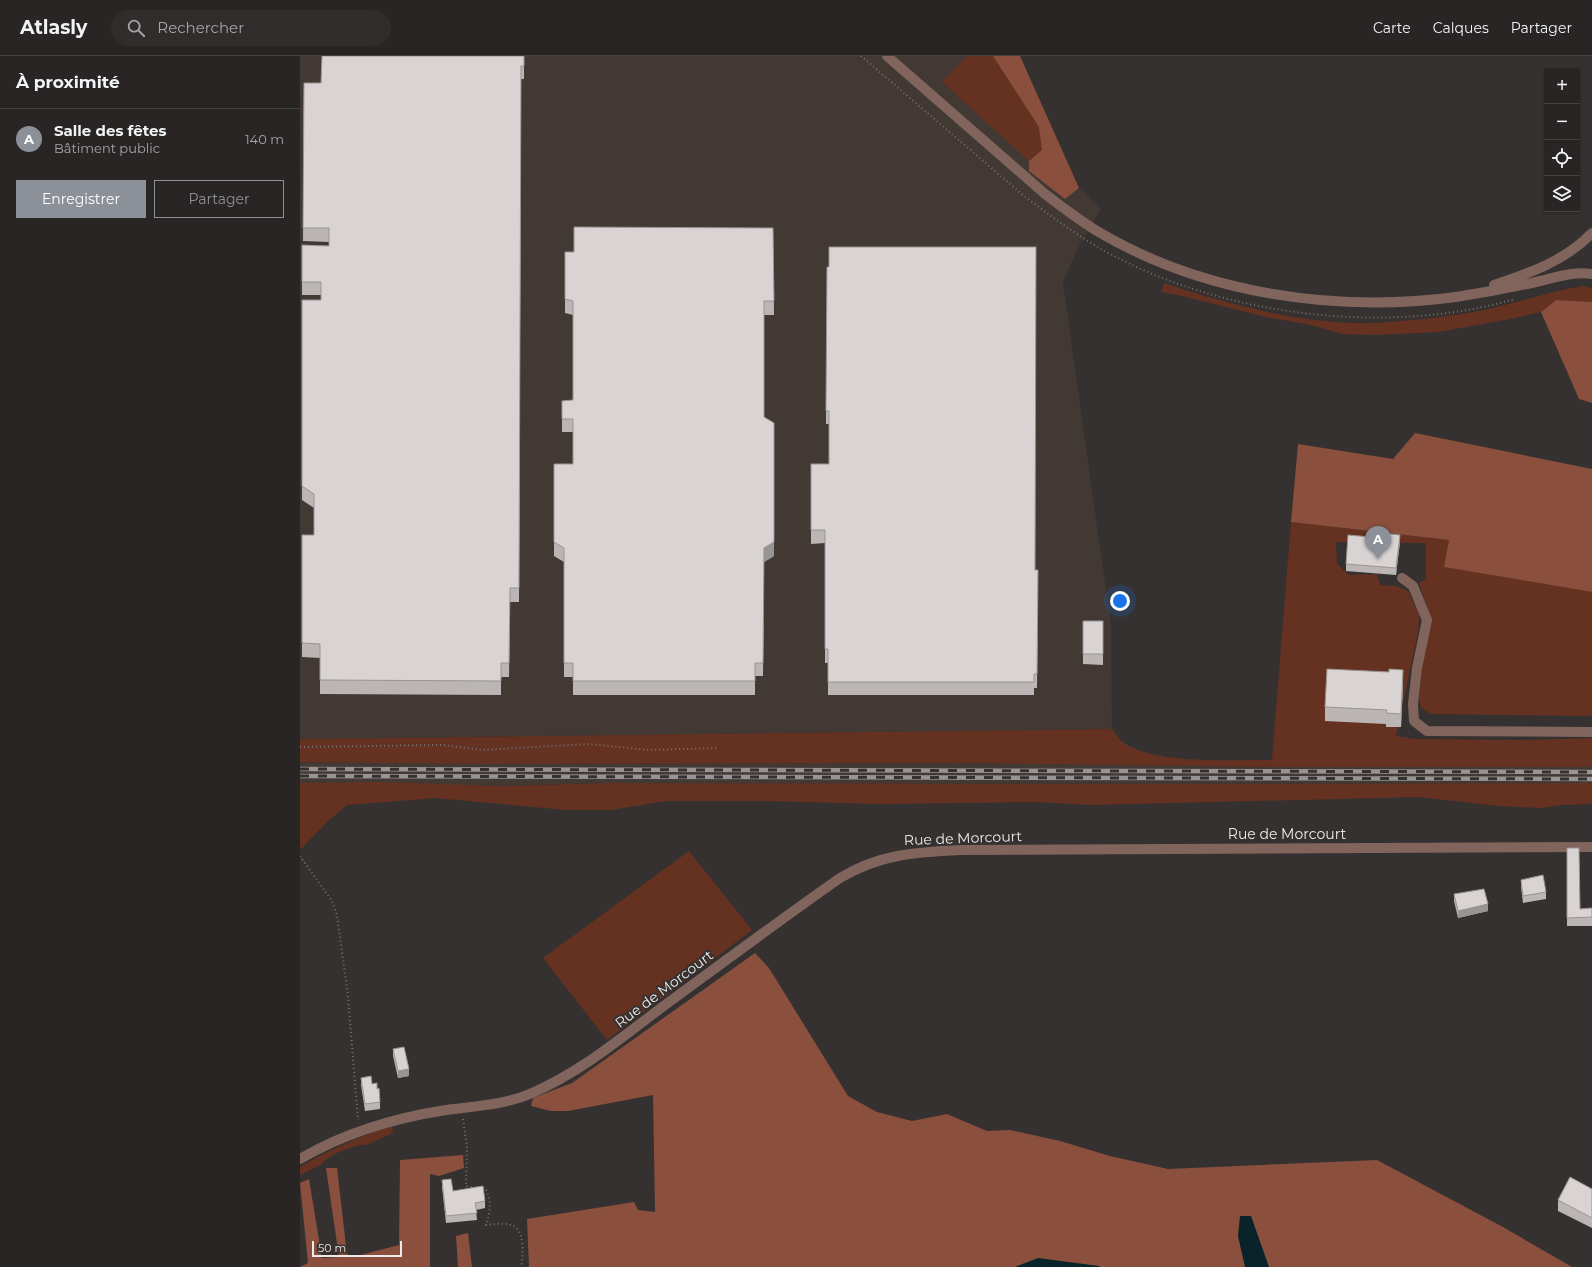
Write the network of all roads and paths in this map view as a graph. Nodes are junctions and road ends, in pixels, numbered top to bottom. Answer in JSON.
{"nodes":[{"id":1,"x":861,"y":56,"type":"edge"},
{"id":2,"x":887,"y":56,"type":"edge"},
{"id":3,"x":1592,"y":233,"type":"edge"},
{"id":4,"x":1592,"y":274,"type":"edge"},
{"id":5,"x":1462,"y":296,"type":"junction"},
{"id":6,"x":1516,"y":298,"type":"dead end"},
{"id":7,"x":1402,"y":578,"type":"dead end"},
{"id":8,"x":1592,"y":732,"type":"edge"},
{"id":9,"x":300,"y":747,"type":"edge"},
{"id":10,"x":717,"y":748,"type":"dead end"},
{"id":11,"x":1592,"y":847,"type":"edge"},
{"id":12,"x":300,"y":856,"type":"edge"},
{"id":13,"x":462,"y":1107,"type":"junction"},
{"id":14,"x":359,"y":1130,"type":"junction"},
{"id":15,"x":300,"y":1159,"type":"edge"},
{"id":16,"x":521,"y":1267,"type":"edge"}],
"edges":[{"from":1,"to":6,"type":"path"},
{"from":2,"to":5,"type":"street"},
{"from":3,"to":5,"type":"street"},
{"from":4,"to":5,"type":"street"},
{"from":7,"to":8,"type":"street"},
{"from":9,"to":10,"type":"path"},
{"from":11,"to":13,"type":"street","name":"Rue de Morcourt"},
{"from":12,"to":14,"type":"path"},
{"from":13,"to":14,"type":"street","name":"Rue de Morcourt"},
{"from":13,"to":16,"type":"path"},
{"from":14,"to":15,"type":"street","name":"Rue de Morcourt"}]}
